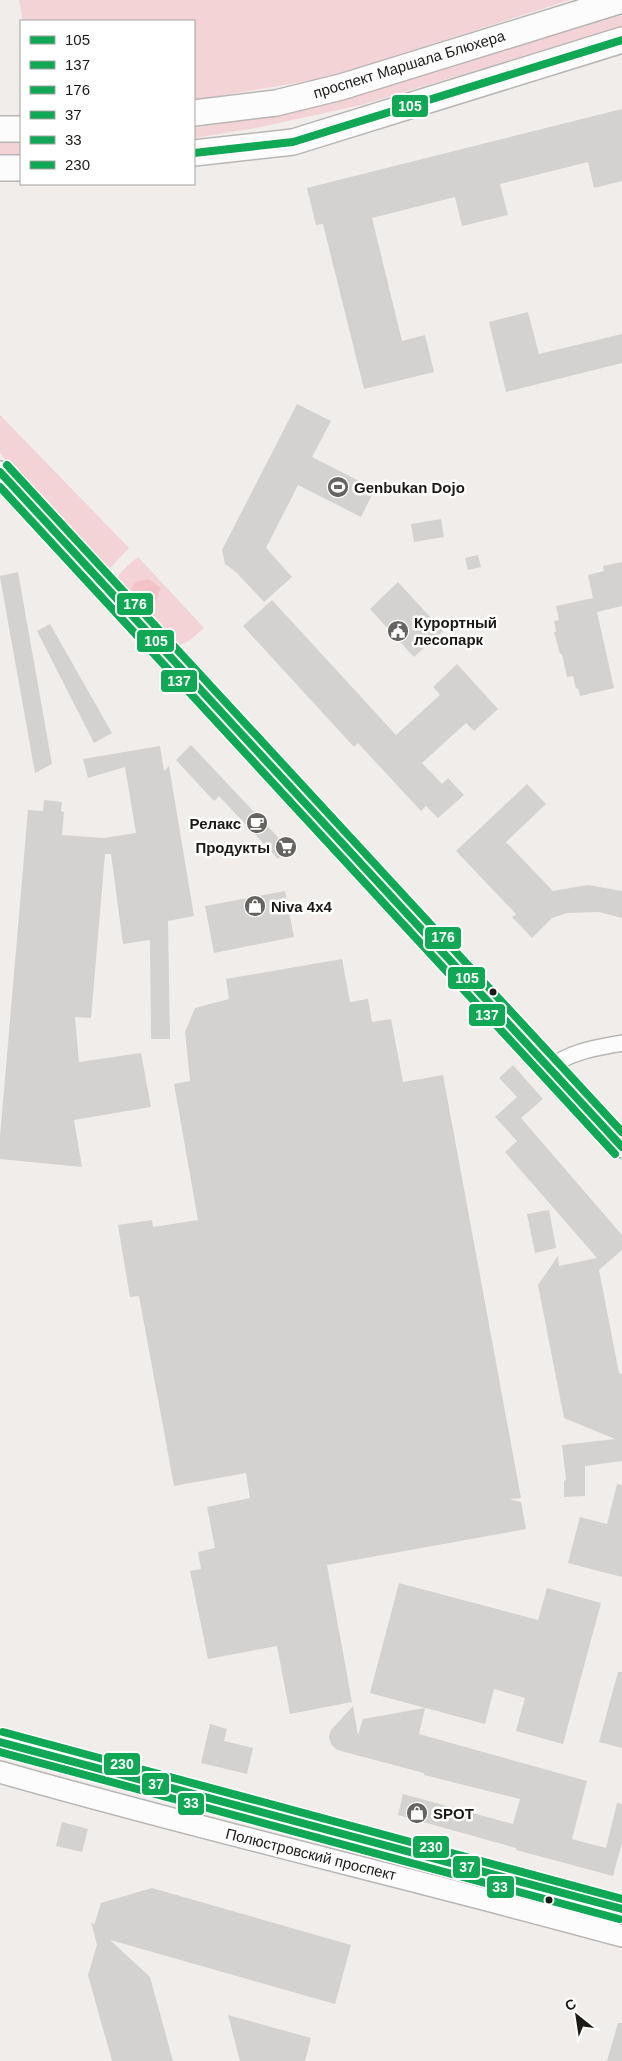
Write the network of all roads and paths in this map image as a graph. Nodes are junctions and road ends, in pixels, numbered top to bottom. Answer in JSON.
{"nodes":[{"id":1,"x":622,"y":0,"type":"edge"},
{"id":2,"x":622,"y":40,"type":"edge"},
{"id":3,"x":195,"y":113,"type":"edge"},
{"id":4,"x":0,"y":129,"type":"edge"},
{"id":5,"x":20,"y":129,"type":"edge"},
{"id":6,"x":195,"y":153,"type":"edge"},
{"id":7,"x":0,"y":168,"type":"edge"},
{"id":8,"x":20,"y":168,"type":"edge"},
{"id":9,"x":0,"y":472,"type":"edge"},
{"id":10,"x":622,"y":1043,"type":"edge"},
{"id":11,"x":550,"y":1068,"type":"junction"},
{"id":12,"x":622,"y":1147,"type":"edge"},
{"id":13,"x":1,"y":1748,"type":"edge"},
{"id":14,"x":0,"y":1772,"type":"edge"},
{"id":15,"x":622,"y":1909,"type":"edge"},
{"id":16,"x":622,"y":1936,"type":"edge"}],
"edges":[{"from":1,"to":3,"type":"main road","name":"проспект Маршала Блюхера"},
{"from":2,"to":6,"type":"main road"},
{"from":4,"to":5,"type":"main road"},
{"from":7,"to":8,"type":"main road"},
{"from":9,"to":11,"type":"main road"},
{"from":10,"to":11,"type":"street"},
{"from":11,"to":12,"type":"main road"},
{"from":13,"to":15,"type":"main road","name":"Полюстровский проспект"},
{"from":14,"to":16,"type":"main road","name":"Полюстровский проспект"}]}
